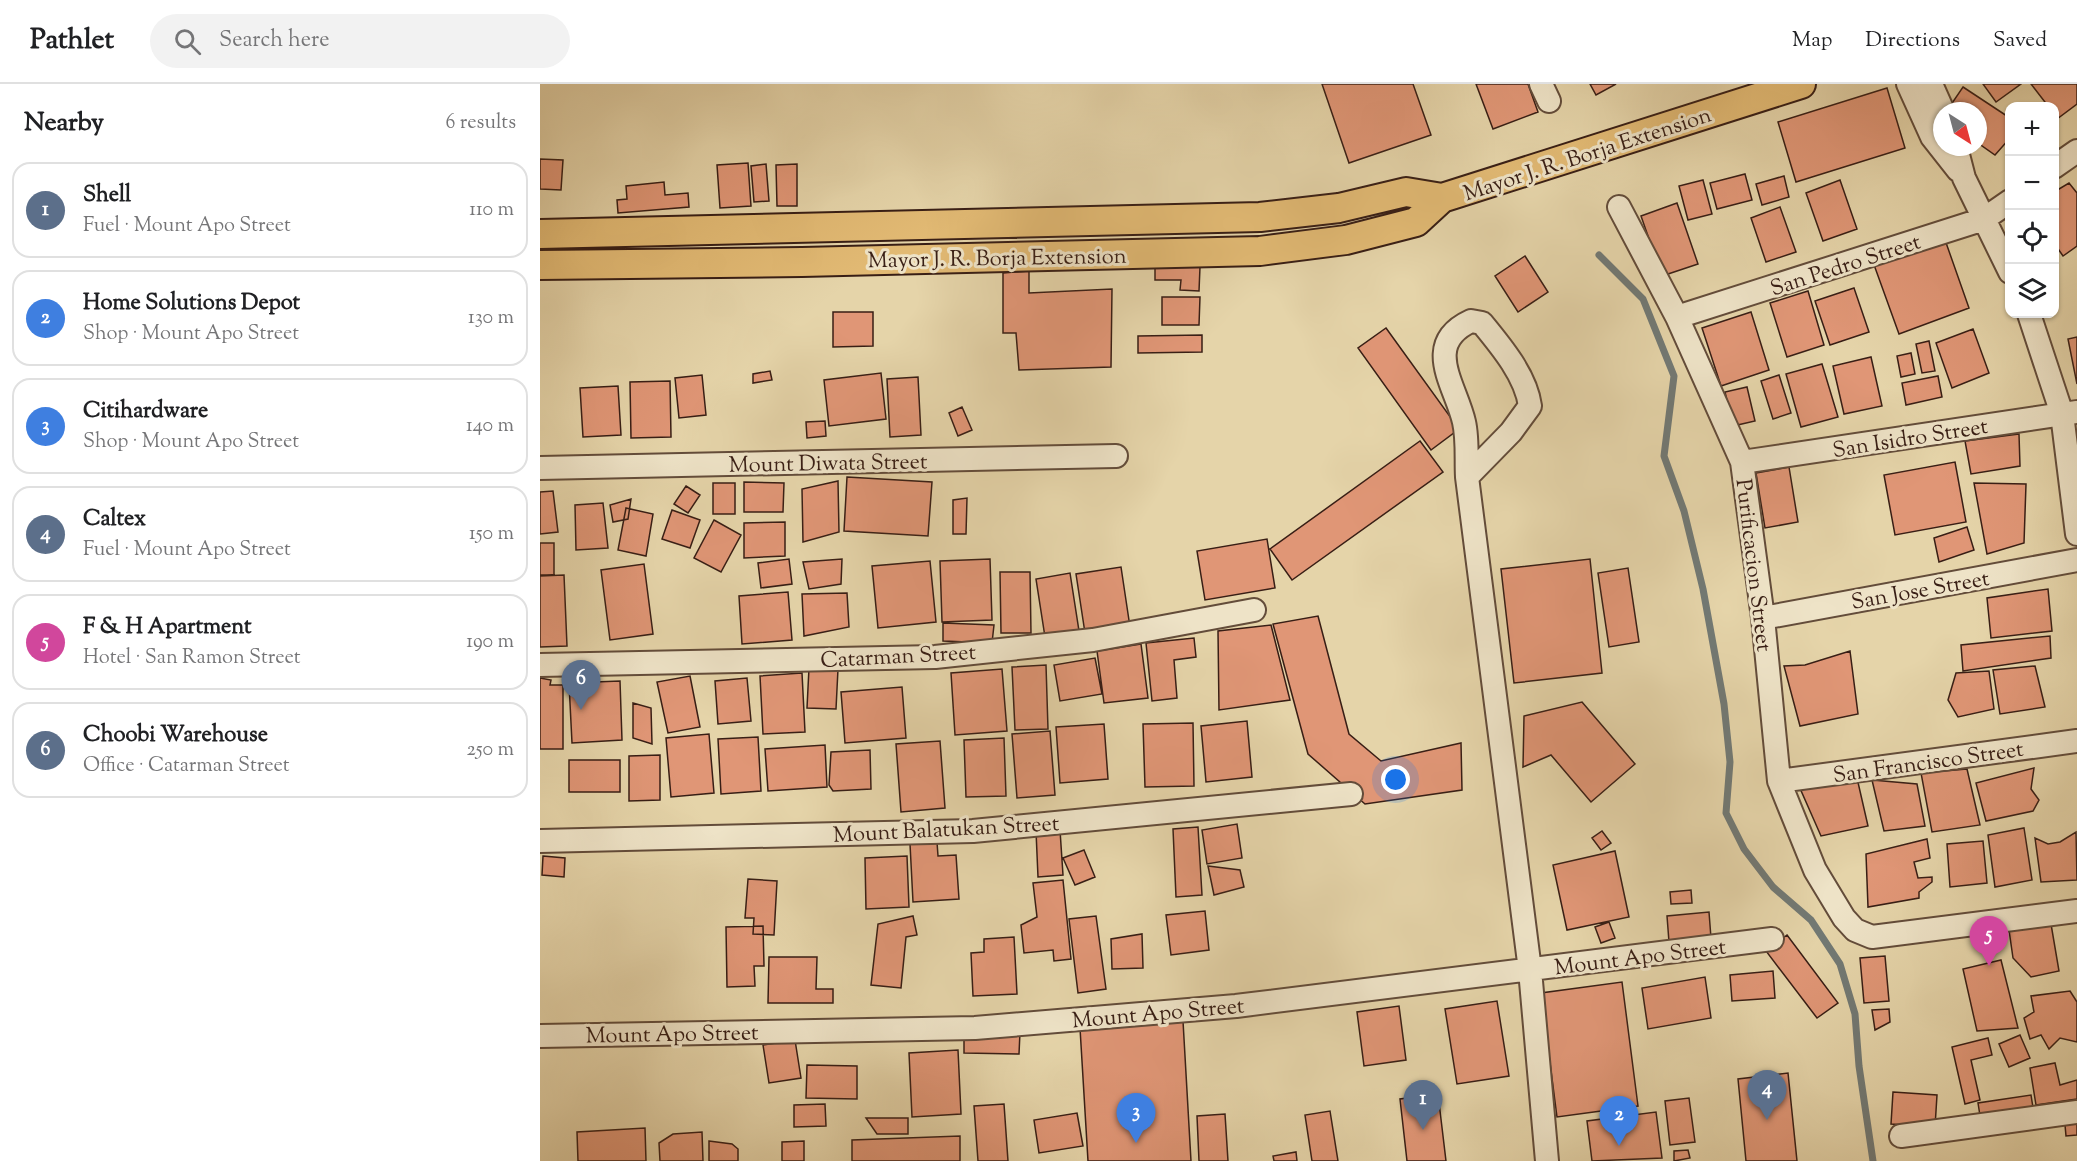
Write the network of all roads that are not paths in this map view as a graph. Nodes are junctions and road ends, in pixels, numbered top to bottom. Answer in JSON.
{"nodes":[{"id":1,"x":1801,"y":84,"type":"edge"},
{"id":2,"x":1908,"y":84,"type":"edge"},
{"id":3,"x":1931,"y":84,"type":"edge"},
{"id":4,"x":1939,"y":102,"type":"edge"},
{"id":5,"x":2077,"y":151,"type":"edge"},
{"id":6,"x":1958,"y":156,"type":"edge"},
{"id":7,"x":2059,"y":164,"type":"edge"},
{"id":8,"x":1964,"y":178,"type":"junction"},
{"id":9,"x":1454,"y":195,"type":"junction"},
{"id":10,"x":2005,"y":204,"type":"edge"},
{"id":11,"x":1619,"y":207,"type":"dead end"},
{"id":12,"x":1984,"y":219,"type":"junction"},
{"id":13,"x":1070,"y":222,"type":"junction"},
{"id":14,"x":798,"y":229,"type":"junction"},
{"id":15,"x":540,"y":234,"type":"edge"},
{"id":16,"x":1071,"y":255,"type":"junction"},
{"id":17,"x":802,"y":262,"type":"junction"},
{"id":18,"x":2006,"y":264,"type":"edge"},
{"id":19,"x":540,"y":265,"type":"edge"},
{"id":20,"x":1677,"y":317,"type":"junction"},
{"id":21,"x":2031,"y":318,"type":"edge"},
{"id":22,"x":2070,"y":413,"type":"edge"},
{"id":23,"x":1116,"y":456,"type":"dead end"},
{"id":24,"x":1742,"y":462,"type":"junction"},
{"id":25,"x":540,"y":468,"type":"edge"},
{"id":26,"x":1467,"y":477,"type":"junction"},
{"id":27,"x":2077,"y":534,"type":"edge"},
{"id":28,"x":2077,"y":560,"type":"edge"},
{"id":29,"x":1254,"y":610,"type":"dead end"},
{"id":30,"x":1763,"y":618,"type":"junction"},
{"id":31,"x":540,"y":665,"type":"edge"},
{"id":32,"x":2077,"y":741,"type":"edge"},
{"id":33,"x":1779,"y":781,"type":"junction"},
{"id":34,"x":1351,"y":794,"type":"dead end"},
{"id":35,"x":540,"y":841,"type":"edge"},
{"id":36,"x":2077,"y":911,"type":"edge"},
{"id":37,"x":1772,"y":939,"type":"dead end"},
{"id":38,"x":1530,"y":970,"type":"junction"},
{"id":39,"x":540,"y":1036,"type":"edge"},
{"id":40,"x":2077,"y":1112,"type":"edge"},
{"id":41,"x":1901,"y":1136,"type":"dead end"},
{"id":42,"x":1547,"y":1161,"type":"edge"}],
"edges":[{"from":1,"to":9,"type":"main road","name":"Mayor J. R. Borja Extension"},
{"from":2,"to":8,"type":"street"},
{"from":3,"to":4,"type":"street"},
{"from":5,"to":7,"type":"street"},
{"from":6,"to":8,"type":"street"},
{"from":8,"to":12,"type":"street"},
{"from":9,"to":13,"type":"main road","name":"Mayor J. R. Borja Extension"},
{"from":9,"to":16,"type":"main road","name":"Mayor J. R. Borja Extension"},
{"from":10,"to":12,"type":"street","name":"San Pedro Street"},
{"from":11,"to":20,"type":"street","name":"Purificacion Street"},
{"from":12,"to":18,"type":"street"},
{"from":12,"to":20,"type":"street","name":"San Pedro Street"},
{"from":13,"to":14,"type":"main road","name":"Mayor J. R. Borja Extension"},
{"from":13,"to":16,"type":"main road"},
{"from":14,"to":15,"type":"main road","name":"Mayor J. R. Borja Extension"},
{"from":14,"to":17,"type":"main road"},
{"from":16,"to":17,"type":"main road","name":"Mayor J. R. Borja Extension"},
{"from":17,"to":19,"type":"main road","name":"Mayor J. R. Borja Extension"},
{"from":20,"to":24,"type":"street","name":"Purificacion Street"},
{"from":21,"to":22,"type":"street"},
{"from":22,"to":24,"type":"street","name":"San Isidro Street"},
{"from":22,"to":27,"type":"street"},
{"from":23,"to":25,"type":"street","name":"Mount Diwata Street"},
{"from":24,"to":30,"type":"street","name":"Purificacion Street"},
{"from":26,"to":26,"type":"street"},
{"from":26,"to":38,"type":"street"},
{"from":28,"to":30,"type":"street","name":"San Jose Street"},
{"from":29,"to":31,"type":"street","name":"Catarman Street"},
{"from":30,"to":33,"type":"street","name":"Purificacion Street"},
{"from":32,"to":33,"type":"street","name":"San Francisco Street"},
{"from":33,"to":36,"type":"street","name":"Purificacion Street"},
{"from":34,"to":35,"type":"street","name":"Mount Balatukan Street"},
{"from":37,"to":38,"type":"street","name":"Mount Apo Street"},
{"from":38,"to":39,"type":"street","name":"Mount Apo Street"},
{"from":38,"to":42,"type":"street"},
{"from":40,"to":41,"type":"street"}]}
